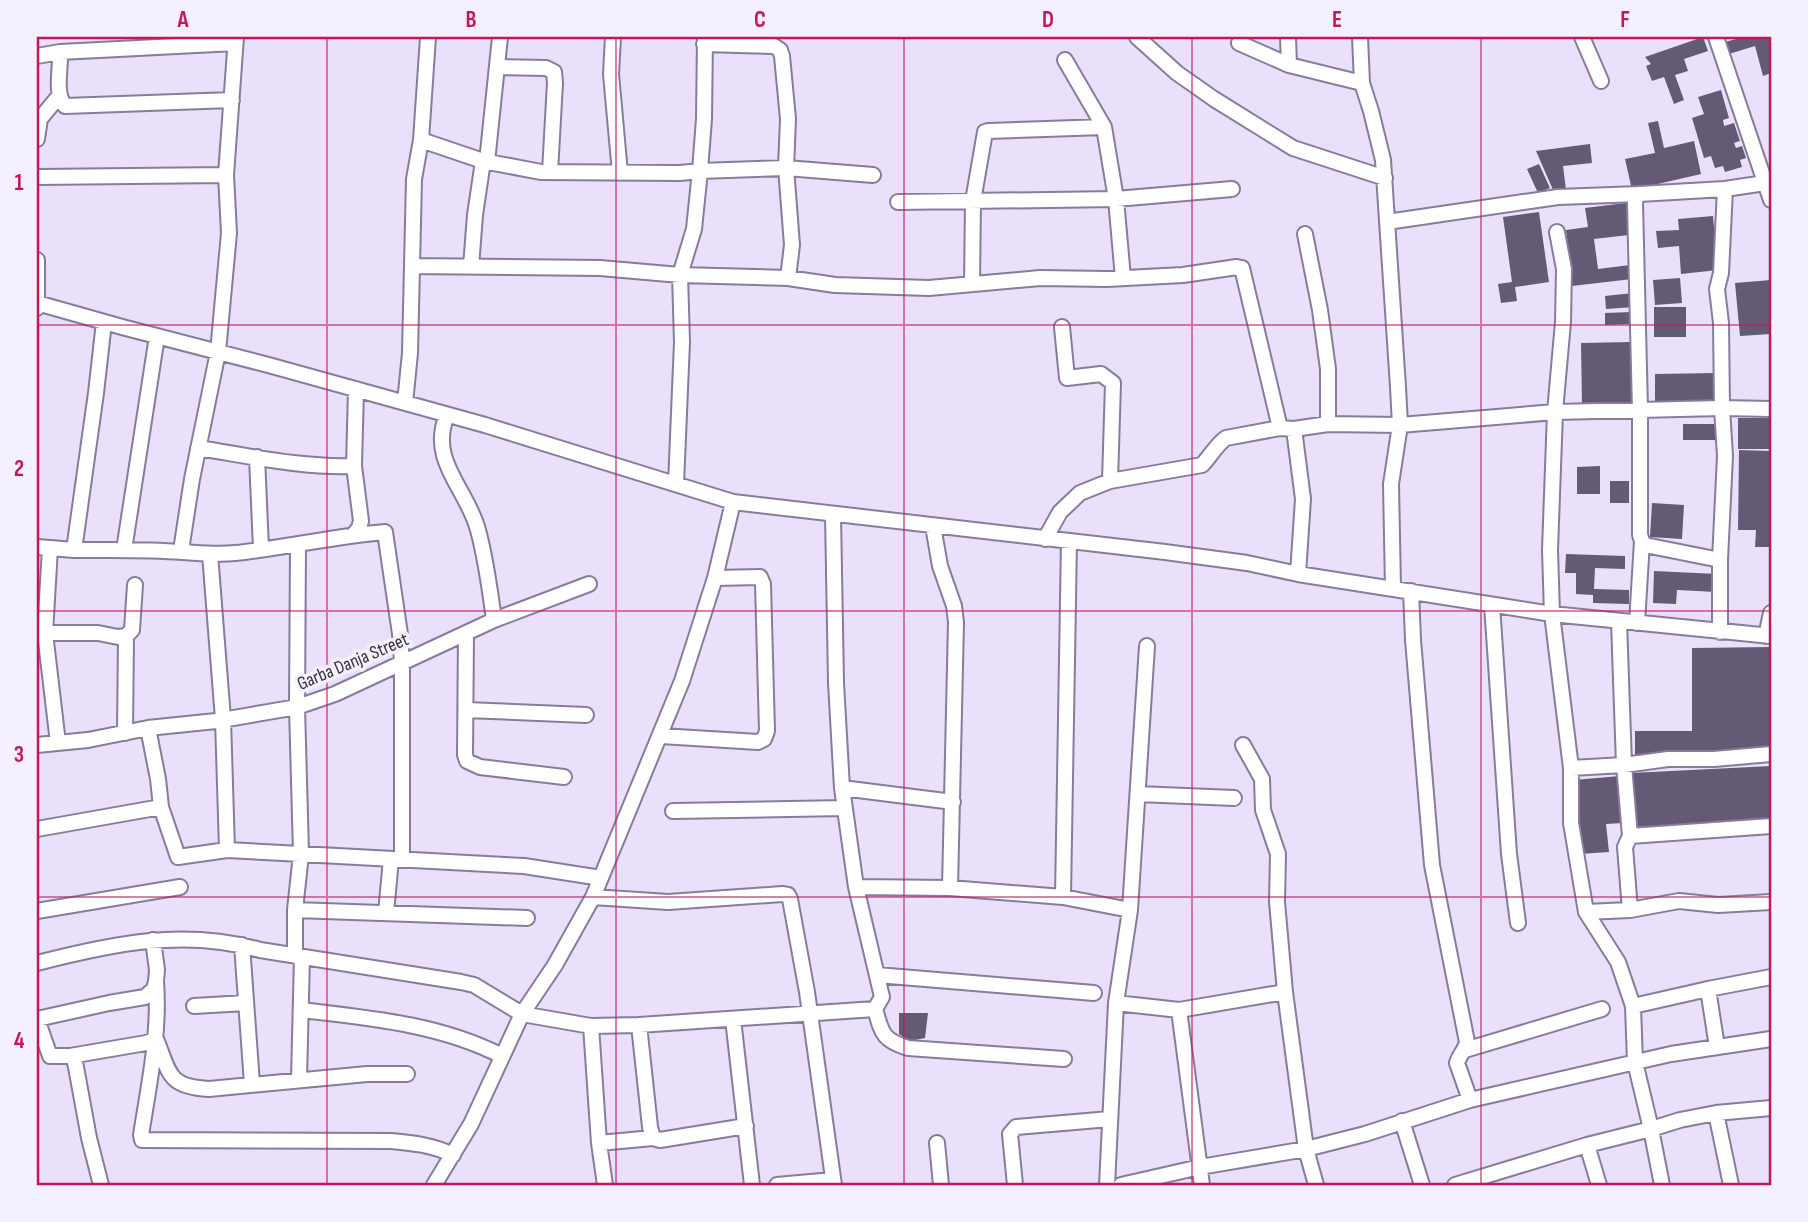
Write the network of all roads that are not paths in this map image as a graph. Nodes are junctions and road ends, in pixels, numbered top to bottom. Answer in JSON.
{"nodes":[{"id":1,"x":428,"y":37,"type":"edge"},
{"id":2,"x":500,"y":37,"type":"edge"},
{"id":3,"x":613,"y":37,"type":"edge"},
{"id":4,"x":1137,"y":37,"type":"edge"},
{"id":5,"x":1288,"y":37,"type":"edge"},
{"id":6,"x":1360,"y":37,"type":"edge"},
{"id":7,"x":1582,"y":37,"type":"edge"},
{"id":8,"x":1716,"y":37,"type":"edge"},
{"id":9,"x":236,"y":40,"type":"edge"},
{"id":10,"x":705,"y":41,"type":"edge"},
{"id":11,"x":1239,"y":43,"type":"dead end"},
{"id":12,"x":60,"y":52,"type":"junction"},
{"id":13,"x":37,"y":55,"type":"edge"},
{"id":14,"x":1065,"y":60,"type":"dead end"},
{"id":15,"x":1289,"y":65,"type":"junction"},
{"id":16,"x":497,"y":67,"type":"junction"},
{"id":17,"x":1601,"y":81,"type":"dead end"},
{"id":18,"x":1362,"y":83,"type":"junction"},
{"id":19,"x":60,"y":96,"type":"junction"},
{"id":20,"x":232,"y":100,"type":"junction"},
{"id":21,"x":1104,"y":127,"type":"junction"},
{"id":22,"x":37,"y":139,"type":"edge"},
{"id":23,"x":421,"y":140,"type":"junction"},
{"id":24,"x":485,"y":161,"type":"junction"},
{"id":25,"x":786,"y":168,"type":"junction"},
{"id":26,"x":699,"y":171,"type":"junction"},
{"id":27,"x":550,"y":173,"type":"junction"},
{"id":28,"x":620,"y":173,"type":"junction"},
{"id":29,"x":226,"y":175,"type":"junction"},
{"id":30,"x":873,"y":175,"type":"dead end"},
{"id":31,"x":37,"y":177,"type":"edge"},
{"id":32,"x":1385,"y":178,"type":"junction"},
{"id":33,"x":1765,"y":183,"type":"junction"},
{"id":34,"x":1232,"y":189,"type":"dead end"},
{"id":35,"x":1726,"y":189,"type":"junction"},
{"id":36,"x":1639,"y":194,"type":"junction"},
{"id":37,"x":1116,"y":199,"type":"junction"},
{"id":38,"x":1771,"y":200,"type":"edge"},
{"id":39,"x":973,"y":201,"type":"junction"},
{"id":40,"x":898,"y":202,"type":"dead end"},
{"id":41,"x":1387,"y":222,"type":"junction"},
{"id":42,"x":1557,"y":232,"type":"dead end"},
{"id":43,"x":1306,"y":234,"type":"dead end"},
{"id":44,"x":37,"y":260,"type":"edge"},
{"id":45,"x":412,"y":266,"type":"junction"},
{"id":46,"x":471,"y":267,"type":"junction"},
{"id":47,"x":680,"y":275,"type":"junction"},
{"id":48,"x":789,"y":278,"type":"junction"},
{"id":49,"x":1123,"y":278,"type":"junction"},
{"id":50,"x":972,"y":284,"type":"junction"},
{"id":51,"x":37,"y":305,"type":"edge"},
{"id":52,"x":104,"y":322,"type":"junction"},
{"id":53,"x":1062,"y":327,"type":"dead end"},
{"id":54,"x":157,"y":336,"type":"junction"},
{"id":55,"x":218,"y":352,"type":"junction"},
{"id":56,"x":356,"y":389,"type":"junction"},
{"id":57,"x":405,"y":403,"type":"junction"},
{"id":58,"x":1722,"y":408,"type":"junction"},
{"id":59,"x":1771,"y":409,"type":"edge"},
{"id":60,"x":1640,"y":410,"type":"junction"},
{"id":61,"x":1555,"y":412,"type":"junction"},
{"id":62,"x":447,"y":415,"type":"junction"},
{"id":63,"x":1328,"y":424,"type":"junction"},
{"id":64,"x":1400,"y":425,"type":"junction"},
{"id":65,"x":1287,"y":429,"type":"junction"},
{"id":66,"x":198,"y":448,"type":"junction"},
{"id":67,"x":257,"y":457,"type":"junction"},
{"id":68,"x":354,"y":466,"type":"junction"},
{"id":69,"x":1110,"y":481,"type":"junction"},
{"id":70,"x":676,"y":484,"type":"junction"},
{"id":71,"x":733,"y":502,"type":"junction"},
{"id":72,"x":833,"y":514,"type":"junction"},
{"id":73,"x":933,"y":526,"type":"junction"},
{"id":74,"x":354,"y":534,"type":"junction"},
{"id":75,"x":1045,"y":539,"type":"junction"},
{"id":76,"x":1069,"y":541,"type":"junction"},
{"id":77,"x":1642,"y":541,"type":"junction"},
{"id":78,"x":298,"y":544,"type":"junction"},
{"id":79,"x":43,"y":548,"type":"edge"},
{"id":80,"x":74,"y":550,"type":"junction"},
{"id":81,"x":124,"y":550,"type":"junction"},
{"id":82,"x":261,"y":550,"type":"junction"},
{"id":83,"x":184,"y":552,"type":"junction"},
{"id":84,"x":210,"y":554,"type":"junction"},
{"id":85,"x":1720,"y":560,"type":"junction"},
{"id":86,"x":1298,"y":574,"type":"junction"},
{"id":87,"x":715,"y":578,"type":"junction"},
{"id":88,"x":589,"y":584,"type":"dead end"},
{"id":89,"x":135,"y":585,"type":"dead end"},
{"id":90,"x":1393,"y":588,"type":"junction"},
{"id":91,"x":1411,"y":591,"type":"junction"},
{"id":92,"x":1492,"y":604,"type":"junction"},
{"id":93,"x":1771,"y":613,"type":"edge"},
{"id":94,"x":1552,"y":614,"type":"junction"},
{"id":95,"x":494,"y":620,"type":"junction"},
{"id":96,"x":1619,"y":621,"type":"junction"},
{"id":97,"x":1637,"y":623,"type":"junction"},
{"id":98,"x":1720,"y":632,"type":"junction"},
{"id":99,"x":46,"y":633,"type":"junction"},
{"id":100,"x":467,"y":633,"type":"junction"},
{"id":101,"x":126,"y":636,"type":"junction"},
{"id":102,"x":1769,"y":636,"type":"edge"},
{"id":103,"x":1147,"y":646,"type":"dead end"},
{"id":104,"x":402,"y":663,"type":"junction"},
{"id":105,"x":297,"y":707,"type":"junction"},
{"id":106,"x":466,"y":710,"type":"junction"},
{"id":107,"x":586,"y":715,"type":"dead end"},
{"id":108,"x":223,"y":719,"type":"junction"},
{"id":109,"x":148,"y":727,"type":"junction"},
{"id":110,"x":125,"y":733,"type":"junction"},
{"id":111,"x":661,"y":736,"type":"junction"},
{"id":112,"x":58,"y":743,"type":"junction"},
{"id":113,"x":37,"y":745,"type":"edge"},
{"id":114,"x":1243,"y":745,"type":"dead end"},
{"id":115,"x":1771,"y":754,"type":"edge"},
{"id":116,"x":1624,"y":765,"type":"junction"},
{"id":117,"x":1572,"y":768,"type":"junction"},
{"id":118,"x":564,"y":777,"type":"dead end"},
{"id":119,"x":842,"y":788,"type":"junction"},
{"id":120,"x":1138,"y":794,"type":"junction"},
{"id":121,"x":1234,"y":798,"type":"dead end"},
{"id":122,"x":953,"y":802,"type":"junction"},
{"id":123,"x":161,"y":807,"type":"junction"},
{"id":124,"x":845,"y":808,"type":"junction"},
{"id":125,"x":673,"y":811,"type":"dead end"},
{"id":126,"x":1771,"y":826,"type":"edge"},
{"id":127,"x":37,"y":829,"type":"edge"},
{"id":128,"x":1630,"y":836,"type":"junction"},
{"id":129,"x":227,"y":850,"type":"junction"},
{"id":130,"x":301,"y":854,"type":"junction"},
{"id":131,"x":396,"y":859,"type":"junction"},
{"id":132,"x":601,"y":878,"type":"junction"},
{"id":133,"x":180,"y":887,"type":"dead end"},
{"id":134,"x":856,"y":887,"type":"junction"},
{"id":135,"x":950,"y":888,"type":"junction"},
{"id":136,"x":593,"y":897,"type":"junction"},
{"id":137,"x":1063,"y":897,"type":"junction"},
{"id":138,"x":1771,"y":902,"type":"edge"},
{"id":139,"x":295,"y":910,"type":"junction"},
{"id":140,"x":1129,"y":910,"type":"junction"},
{"id":141,"x":1630,"y":910,"type":"junction"},
{"id":142,"x":37,"y":911,"type":"edge"},
{"id":143,"x":1586,"y":912,"type":"junction"},
{"id":144,"x":386,"y":913,"type":"junction"},
{"id":145,"x":527,"y":918,"type":"dead end"},
{"id":146,"x":1518,"y":923,"type":"dead end"},
{"id":147,"x":153,"y":940,"type":"junction"},
{"id":148,"x":242,"y":945,"type":"junction"},
{"id":149,"x":299,"y":956,"type":"junction"},
{"id":150,"x":37,"y":963,"type":"edge"},
{"id":151,"x":877,"y":975,"type":"junction"},
{"id":152,"x":1771,"y":977,"type":"edge"},
{"id":153,"x":156,"y":981,"type":"junction"},
{"id":154,"x":1707,"y":989,"type":"junction"},
{"id":155,"x":1285,"y":992,"type":"junction"},
{"id":156,"x":1094,"y":993,"type":"dead end"},
{"id":157,"x":247,"y":1003,"type":"junction"},
{"id":158,"x":1116,"y":1003,"type":"junction"},
{"id":159,"x":194,"y":1006,"type":"dead end"},
{"id":160,"x":1633,"y":1006,"type":"junction"},
{"id":161,"x":875,"y":1009,"type":"junction"},
{"id":162,"x":301,"y":1010,"type":"junction"},
{"id":163,"x":1179,"y":1010,"type":"junction"},
{"id":164,"x":1602,"y":1010,"type":"dead end"},
{"id":165,"x":522,"y":1014,"type":"junction"},
{"id":166,"x":809,"y":1014,"type":"junction"},
{"id":167,"x":733,"y":1019,"type":"junction"},
{"id":168,"x":639,"y":1025,"type":"junction"},
{"id":169,"x":591,"y":1026,"type":"junction"},
{"id":170,"x":156,"y":1039,"type":"junction"},
{"id":171,"x":1771,"y":1039,"type":"edge"},
{"id":172,"x":1717,"y":1047,"type":"junction"},
{"id":173,"x":1465,"y":1050,"type":"junction"},
{"id":174,"x":70,"y":1056,"type":"junction"},
{"id":175,"x":502,"y":1056,"type":"junction"},
{"id":176,"x":43,"y":1057,"type":"edge"},
{"id":177,"x":1064,"y":1059,"type":"dead end"},
{"id":178,"x":1635,"y":1062,"type":"junction"},
{"id":179,"x":407,"y":1074,"type":"dead end"},
{"id":180,"x":299,"y":1079,"type":"junction"},
{"id":181,"x":252,"y":1084,"type":"junction"},
{"id":182,"x":1470,"y":1100,"type":"junction"},
{"id":183,"x":1771,"y":1108,"type":"edge"},
{"id":184,"x":1716,"y":1113,"type":"junction"},
{"id":185,"x":1110,"y":1119,"type":"junction"},
{"id":186,"x":1402,"y":1121,"type":"junction"},
{"id":187,"x":746,"y":1126,"type":"junction"},
{"id":188,"x":1651,"y":1129,"type":"junction"},
{"id":189,"x":653,"y":1138,"type":"junction"},
{"id":190,"x":599,"y":1143,"type":"junction"},
{"id":191,"x":937,"y":1143,"type":"dead end"},
{"id":192,"x":1587,"y":1145,"type":"junction"},
{"id":193,"x":1306,"y":1149,"type":"junction"},
{"id":194,"x":453,"y":1155,"type":"junction"},
{"id":195,"x":1200,"y":1167,"type":"junction"},
{"id":196,"x":833,"y":1182,"type":"edge"},
{"id":197,"x":101,"y":1185,"type":"edge"},
{"id":198,"x":434,"y":1185,"type":"edge"},
{"id":199,"x":605,"y":1185,"type":"edge"},
{"id":200,"x":752,"y":1185,"type":"edge"},
{"id":201,"x":778,"y":1185,"type":"edge"},
{"id":202,"x":941,"y":1185,"type":"edge"},
{"id":203,"x":1015,"y":1185,"type":"edge"},
{"id":204,"x":1107,"y":1185,"type":"edge"},
{"id":205,"x":1121,"y":1185,"type":"edge"},
{"id":206,"x":1202,"y":1185,"type":"edge"},
{"id":207,"x":1317,"y":1185,"type":"edge"},
{"id":208,"x":1422,"y":1185,"type":"edge"},
{"id":209,"x":1455,"y":1185,"type":"edge"},
{"id":210,"x":1599,"y":1185,"type":"edge"},
{"id":211,"x":1662,"y":1185,"type":"edge"},
{"id":212,"x":1731,"y":1185,"type":"edge"}],
"edges":[{"from":1,"to":23,"type":"street"},
{"from":2,"to":16,"type":"street"},
{"from":3,"to":28,"type":"street"},
{"from":4,"to":32,"type":"street"},
{"from":5,"to":15,"type":"street"},
{"from":6,"to":18,"type":"street"},
{"from":7,"to":17,"type":"street"},
{"from":8,"to":33,"type":"street"},
{"from":9,"to":12,"type":"street"},
{"from":9,"to":20,"type":"street"},
{"from":10,"to":25,"type":"street"},
{"from":10,"to":26,"type":"street"},
{"from":11,"to":15,"type":"street"},
{"from":12,"to":13,"type":"street"},
{"from":12,"to":19,"type":"street"},
{"from":14,"to":21,"type":"street"},
{"from":15,"to":18,"type":"street"},
{"from":16,"to":24,"type":"street"},
{"from":16,"to":27,"type":"street"},
{"from":18,"to":32,"type":"street"},
{"from":19,"to":20,"type":"street"},
{"from":19,"to":22,"type":"street"},
{"from":20,"to":29,"type":"street"},
{"from":21,"to":37,"type":"street"},
{"from":21,"to":39,"type":"street"},
{"from":23,"to":24,"type":"street"},
{"from":23,"to":45,"type":"street"},
{"from":24,"to":27,"type":"street"},
{"from":24,"to":46,"type":"street"},
{"from":25,"to":26,"type":"street"},
{"from":25,"to":30,"type":"street"},
{"from":25,"to":48,"type":"street"},
{"from":26,"to":28,"type":"street"},
{"from":26,"to":47,"type":"street"},
{"from":27,"to":28,"type":"street"},
{"from":29,"to":31,"type":"street"},
{"from":29,"to":55,"type":"street"},
{"from":32,"to":41,"type":"street"},
{"from":33,"to":35,"type":"street"},
{"from":33,"to":38,"type":"street"},
{"from":34,"to":37,"type":"street"},
{"from":35,"to":36,"type":"street"},
{"from":35,"to":58,"type":"street"},
{"from":36,"to":41,"type":"street"},
{"from":36,"to":60,"type":"street"},
{"from":37,"to":39,"type":"street"},
{"from":37,"to":49,"type":"street"},
{"from":39,"to":40,"type":"street"},
{"from":39,"to":50,"type":"street"},
{"from":41,"to":64,"type":"street"},
{"from":42,"to":61,"type":"street"},
{"from":43,"to":63,"type":"street"},
{"from":44,"to":51,"type":"street"},
{"from":45,"to":46,"type":"street"},
{"from":45,"to":57,"type":"street"},
{"from":46,"to":47,"type":"street"},
{"from":47,"to":48,"type":"street"},
{"from":47,"to":70,"type":"street"},
{"from":48,"to":50,"type":"street"},
{"from":49,"to":50,"type":"street"},
{"from":49,"to":65,"type":"street"},
{"from":51,"to":52,"type":"street"},
{"from":52,"to":54,"type":"street"},
{"from":52,"to":80,"type":"street"},
{"from":53,"to":69,"type":"street"},
{"from":54,"to":55,"type":"street"},
{"from":54,"to":81,"type":"street"},
{"from":55,"to":56,"type":"street"},
{"from":55,"to":66,"type":"street"},
{"from":56,"to":57,"type":"street"},
{"from":56,"to":68,"type":"street"},
{"from":57,"to":62,"type":"street"},
{"from":58,"to":59,"type":"street"},
{"from":58,"to":60,"type":"street"},
{"from":58,"to":85,"type":"street"},
{"from":60,"to":61,"type":"street"},
{"from":60,"to":77,"type":"street"},
{"from":61,"to":64,"type":"street"},
{"from":61,"to":94,"type":"street"},
{"from":62,"to":70,"type":"street"},
{"from":62,"to":95,"type":"street"},
{"from":63,"to":64,"type":"street"},
{"from":63,"to":65,"type":"street"},
{"from":64,"to":90,"type":"street"},
{"from":65,"to":69,"type":"street"},
{"from":65,"to":86,"type":"street"},
{"from":66,"to":67,"type":"street"},
{"from":66,"to":83,"type":"street"},
{"from":67,"to":68,"type":"street"},
{"from":67,"to":82,"type":"street"},
{"from":68,"to":74,"type":"street"},
{"from":69,"to":75,"type":"street"},
{"from":70,"to":71,"type":"street"},
{"from":71,"to":72,"type":"street"},
{"from":71,"to":87,"type":"street"},
{"from":72,"to":73,"type":"street"},
{"from":72,"to":119,"type":"street"},
{"from":73,"to":75,"type":"street"},
{"from":73,"to":122,"type":"street"},
{"from":74,"to":78,"type":"street"},
{"from":74,"to":104,"type":"street"},
{"from":75,"to":76,"type":"street"},
{"from":76,"to":86,"type":"street"},
{"from":76,"to":137,"type":"street"},
{"from":77,"to":85,"type":"street"},
{"from":77,"to":97,"type":"street"},
{"from":78,"to":82,"type":"street"},
{"from":78,"to":105,"type":"street"},
{"from":79,"to":80,"type":"street"},
{"from":79,"to":99,"type":"street"},
{"from":80,"to":81,"type":"street"},
{"from":81,"to":83,"type":"street"},
{"from":82,"to":84,"type":"street"},
{"from":83,"to":84,"type":"street"},
{"from":84,"to":108,"type":"street"},
{"from":85,"to":98,"type":"street"},
{"from":86,"to":90,"type":"street"},
{"from":87,"to":111,"type":"street"},
{"from":87,"to":111,"type":"street"},
{"from":88,"to":95,"type":"street","name":"Garba Danja Street"},
{"from":89,"to":101,"type":"street"},
{"from":90,"to":91,"type":"street"},
{"from":91,"to":92,"type":"street"},
{"from":91,"to":173,"type":"street"},
{"from":92,"to":94,"type":"street"},
{"from":92,"to":146,"type":"street"},
{"from":93,"to":102,"type":"street"},
{"from":94,"to":96,"type":"street"},
{"from":94,"to":117,"type":"street"},
{"from":95,"to":100,"type":"street","name":"Garba Danja Street"},
{"from":96,"to":97,"type":"street"},
{"from":96,"to":116,"type":"street"},
{"from":97,"to":98,"type":"street"},
{"from":98,"to":102,"type":"street"},
{"from":99,"to":101,"type":"street"},
{"from":99,"to":112,"type":"street"},
{"from":100,"to":104,"type":"street","name":"Garba Danja Street"},
{"from":100,"to":106,"type":"street"},
{"from":101,"to":110,"type":"street"},
{"from":103,"to":120,"type":"street"},
{"from":104,"to":105,"type":"street","name":"Garba Danja Street"},
{"from":104,"to":131,"type":"street"},
{"from":105,"to":108,"type":"street","name":"Garba Danja Street"},
{"from":105,"to":130,"type":"street"},
{"from":106,"to":107,"type":"street"},
{"from":106,"to":118,"type":"street"},
{"from":108,"to":109,"type":"street","name":"Garba Danja Street"},
{"from":108,"to":129,"type":"street"},
{"from":109,"to":110,"type":"street","name":"Garba Danja Street"},
{"from":109,"to":123,"type":"street"},
{"from":110,"to":112,"type":"street","name":"Garba Danja Street"},
{"from":111,"to":132,"type":"street"},
{"from":112,"to":113,"type":"street","name":"Garba Danja Street"},
{"from":114,"to":155,"type":"street"},
{"from":115,"to":116,"type":"street"},
{"from":116,"to":117,"type":"street"},
{"from":116,"to":128,"type":"street"},
{"from":117,"to":143,"type":"street"},
{"from":119,"to":122,"type":"street"},
{"from":119,"to":124,"type":"street"},
{"from":120,"to":121,"type":"street"},
{"from":120,"to":140,"type":"street"},
{"from":122,"to":135,"type":"street"},
{"from":123,"to":127,"type":"street"},
{"from":123,"to":129,"type":"street"},
{"from":124,"to":125,"type":"street"},
{"from":124,"to":134,"type":"street"},
{"from":126,"to":128,"type":"street"},
{"from":128,"to":141,"type":"street"},
{"from":129,"to":130,"type":"street"},
{"from":130,"to":131,"type":"street"},
{"from":130,"to":139,"type":"street"},
{"from":131,"to":132,"type":"street"},
{"from":131,"to":144,"type":"street"},
{"from":132,"to":136,"type":"street"},
{"from":133,"to":142,"type":"street"},
{"from":134,"to":135,"type":"street"},
{"from":134,"to":151,"type":"street"},
{"from":135,"to":137,"type":"street"},
{"from":136,"to":165,"type":"street"},
{"from":136,"to":166,"type":"street"},
{"from":137,"to":140,"type":"street"},
{"from":138,"to":141,"type":"street"},
{"from":139,"to":144,"type":"street"},
{"from":139,"to":149,"type":"street"},
{"from":140,"to":158,"type":"street"},
{"from":141,"to":143,"type":"street"},
{"from":143,"to":160,"type":"street"},
{"from":144,"to":145,"type":"street"},
{"from":147,"to":148,"type":"street"},
{"from":147,"to":150,"type":"street"},
{"from":147,"to":153,"type":"street"},
{"from":148,"to":149,"type":"street"},
{"from":148,"to":157,"type":"street"},
{"from":149,"to":162,"type":"street"},
{"from":149,"to":165,"type":"street"},
{"from":151,"to":156,"type":"street"},
{"from":151,"to":161,"type":"street"},
{"from":152,"to":154,"type":"street"},
{"from":153,"to":170,"type":"street"},
{"from":153,"to":176,"type":"street"},
{"from":154,"to":160,"type":"street"},
{"from":154,"to":172,"type":"street"},
{"from":155,"to":163,"type":"street"},
{"from":155,"to":193,"type":"street"},
{"from":157,"to":159,"type":"street"},
{"from":157,"to":181,"type":"street"},
{"from":158,"to":163,"type":"street"},
{"from":158,"to":185,"type":"street"},
{"from":160,"to":178,"type":"street"},
{"from":161,"to":166,"type":"street"},
{"from":161,"to":177,"type":"street"},
{"from":162,"to":175,"type":"street"},
{"from":162,"to":180,"type":"street"},
{"from":163,"to":195,"type":"street"},
{"from":164,"to":173,"type":"street"},
{"from":165,"to":169,"type":"street"},
{"from":165,"to":175,"type":"street"},
{"from":166,"to":167,"type":"street"},
{"from":166,"to":196,"type":"street"},
{"from":167,"to":168,"type":"street"},
{"from":167,"to":187,"type":"street"},
{"from":168,"to":169,"type":"street"},
{"from":168,"to":189,"type":"street"},
{"from":169,"to":190,"type":"street"},
{"from":170,"to":174,"type":"street"},
{"from":170,"to":181,"type":"street"},
{"from":170,"to":194,"type":"street"},
{"from":171,"to":172,"type":"street"},
{"from":172,"to":178,"type":"street"},
{"from":173,"to":182,"type":"street"},
{"from":174,"to":176,"type":"street"},
{"from":174,"to":197,"type":"street"},
{"from":175,"to":194,"type":"street"},
{"from":178,"to":182,"type":"street"},
{"from":178,"to":188,"type":"street"},
{"from":179,"to":180,"type":"street"},
{"from":180,"to":181,"type":"street"},
{"from":182,"to":186,"type":"street"},
{"from":183,"to":184,"type":"street"},
{"from":184,"to":188,"type":"street"},
{"from":184,"to":212,"type":"street"},
{"from":185,"to":203,"type":"street"},
{"from":185,"to":204,"type":"street"},
{"from":186,"to":193,"type":"street"},
{"from":186,"to":208,"type":"street"},
{"from":187,"to":189,"type":"street"},
{"from":187,"to":200,"type":"street"},
{"from":188,"to":192,"type":"street"},
{"from":188,"to":211,"type":"street"},
{"from":189,"to":190,"type":"street"},
{"from":190,"to":199,"type":"street"},
{"from":191,"to":202,"type":"street"},
{"from":192,"to":209,"type":"street"},
{"from":192,"to":210,"type":"street"},
{"from":193,"to":195,"type":"street"},
{"from":193,"to":207,"type":"street"},
{"from":194,"to":198,"type":"street"},
{"from":195,"to":205,"type":"street"},
{"from":195,"to":206,"type":"street"},
{"from":196,"to":201,"type":"street"}]}
